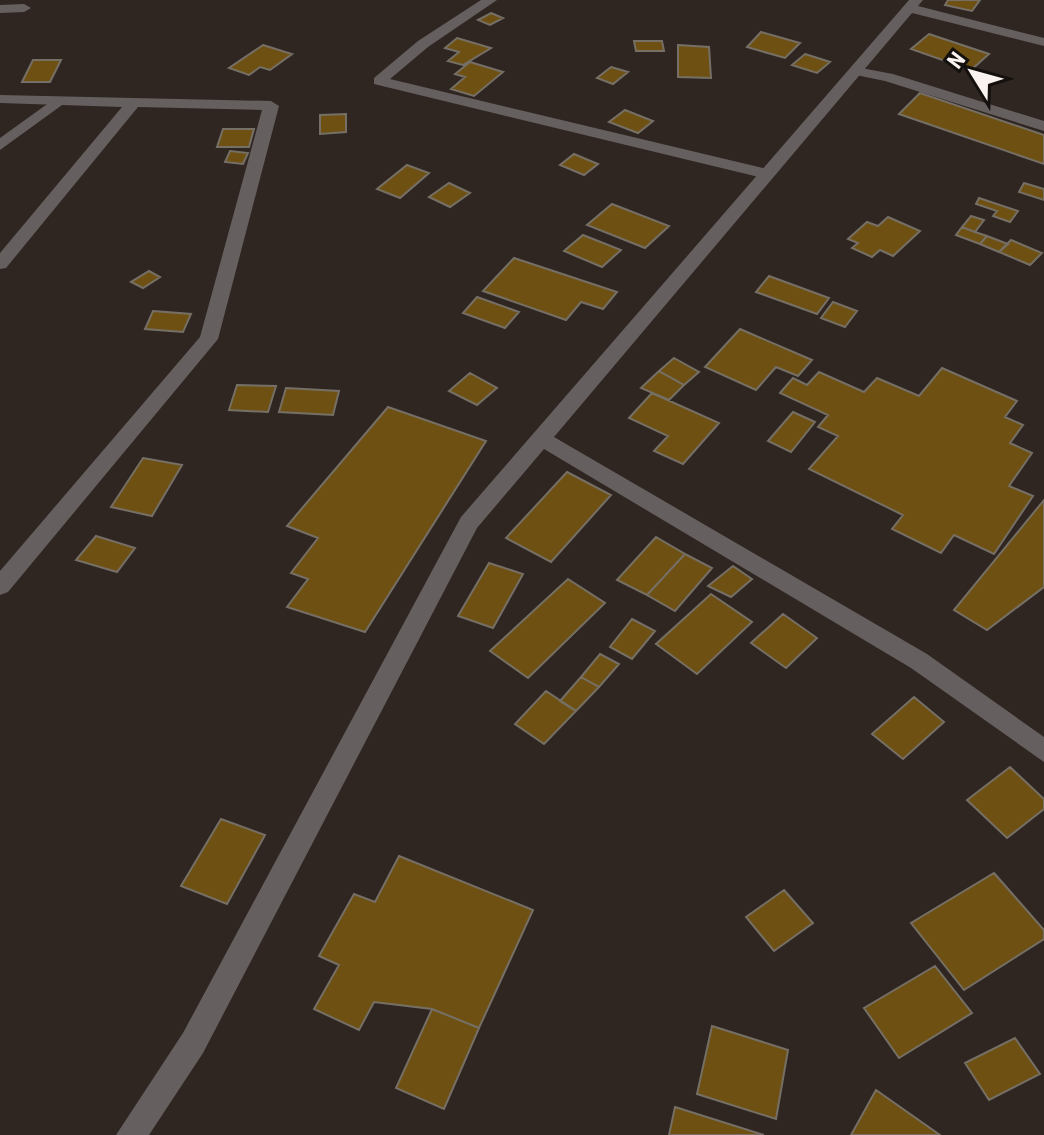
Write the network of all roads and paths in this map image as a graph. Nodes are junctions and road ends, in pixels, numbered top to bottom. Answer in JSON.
{"nodes":[{"id":1,"x":490,"y":0,"type":"edge"},
{"id":2,"x":913,"y":4,"type":"edge"},
{"id":3,"x":24,"y":8,"type":"dead end"},
{"id":4,"x":0,"y":9,"type":"edge"},
{"id":5,"x":1044,"y":42,"type":"edge"},
{"id":6,"x":856,"y":71,"type":"junction"},
{"id":7,"x":0,"y":99,"type":"edge"},
{"id":8,"x":62,"y":100,"type":"junction"},
{"id":9,"x":134,"y":102,"type":"junction"},
{"id":10,"x":1044,"y":126,"type":"edge"},
{"id":11,"x":0,"y":145,"type":"edge"},
{"id":12,"x":767,"y":174,"type":"junction"},
{"id":13,"x":0,"y":264,"type":"edge"},
{"id":14,"x":540,"y":438,"type":"junction"},
{"id":15,"x":0,"y":586,"type":"edge"},
{"id":16,"x":1044,"y":751,"type":"edge"},
{"id":17,"x":131,"y":1135,"type":"edge"}],
"edges":[{"from":1,"to":12,"type":"street"},
{"from":2,"to":5,"type":"street"},
{"from":2,"to":6,"type":"street"},
{"from":3,"to":4,"type":"street"},
{"from":6,"to":10,"type":"street"},
{"from":6,"to":12,"type":"street"},
{"from":7,"to":8,"type":"street"},
{"from":8,"to":9,"type":"street"},
{"from":8,"to":11,"type":"street"},
{"from":9,"to":13,"type":"street"},
{"from":9,"to":15,"type":"street"},
{"from":12,"to":14,"type":"street"},
{"from":14,"to":16,"type":"street"},
{"from":14,"to":17,"type":"street"}]}
